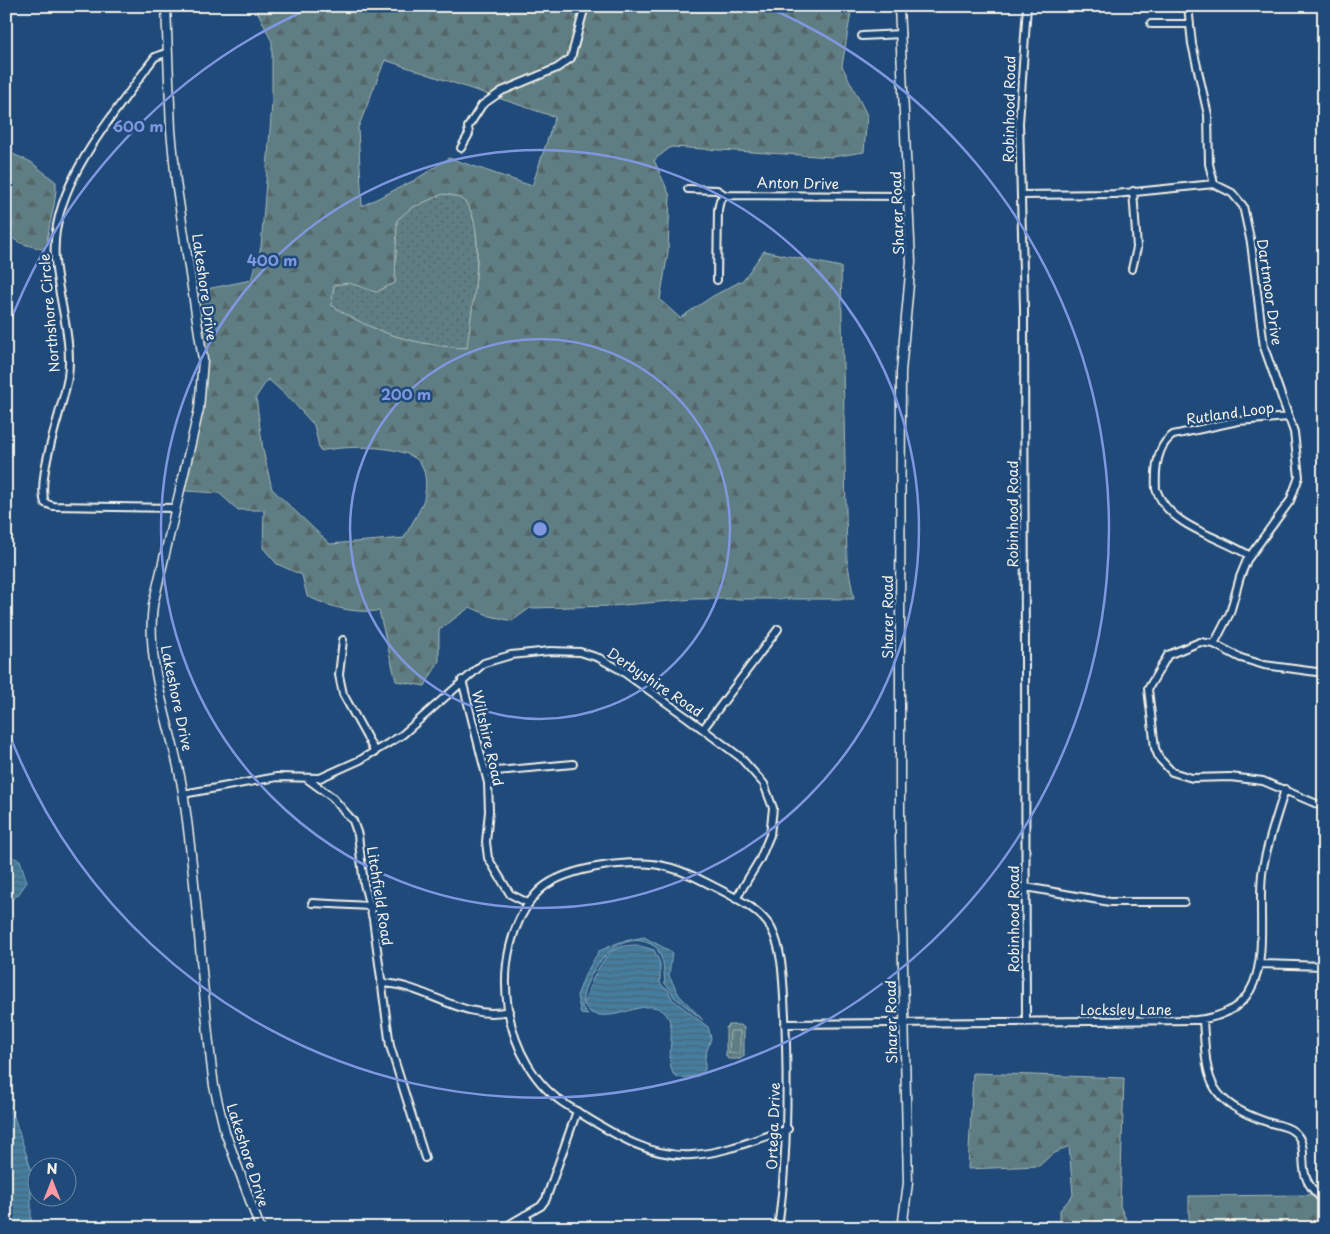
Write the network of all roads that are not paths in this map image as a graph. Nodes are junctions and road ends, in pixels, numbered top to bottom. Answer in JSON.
{"nodes":[{"id":1,"x":166,"y":6,"type":"edge"},
{"id":2,"x":585,"y":6,"type":"edge"},
{"id":3,"x":900,"y":6,"type":"edge"},
{"id":4,"x":1027,"y":6,"type":"edge"},
{"id":5,"x":1188,"y":6,"type":"edge"},
{"id":6,"x":1151,"y":24,"type":"dead end"},
{"id":7,"x":1190,"y":24,"type":"junction"},
{"id":8,"x":901,"y":34,"type":"junction"},
{"id":9,"x":862,"y":36,"type":"dead end"},
{"id":10,"x":168,"y":52,"type":"junction"},
{"id":11,"x":462,"y":148,"type":"dead end"},
{"id":12,"x":1214,"y":184,"type":"junction"},
{"id":13,"x":688,"y":189,"type":"dead end"},
{"id":14,"x":1133,"y":192,"type":"junction"},
{"id":15,"x":725,"y":195,"type":"junction"},
{"id":16,"x":1021,"y":195,"type":"junction"},
{"id":17,"x":909,"y":196,"type":"junction"},
{"id":18,"x":1132,"y":269,"type":"dead end"},
{"id":19,"x":717,"y":280,"type":"dead end"},
{"id":20,"x":1289,"y":417,"type":"junction"},
{"id":21,"x":176,"y":508,"type":"junction"},
{"id":22,"x":1250,"y":556,"type":"junction"},
{"id":23,"x":778,"y":629,"type":"dead end"},
{"id":24,"x":343,"y":640,"type":"dead end"},
{"id":25,"x":1214,"y":644,"type":"junction"},
{"id":26,"x":1323,"y":672,"type":"edge"},
{"id":27,"x":462,"y":680,"type":"junction"},
{"id":28,"x":703,"y":729,"type":"junction"},
{"id":29,"x":375,"y":752,"type":"junction"},
{"id":30,"x":573,"y":764,"type":"dead end"},
{"id":31,"x":485,"y":772,"type":"junction"},
{"id":32,"x":306,"y":778,"type":"junction"},
{"id":33,"x":1285,"y":789,"type":"junction"},
{"id":34,"x":183,"y":794,"type":"junction"},
{"id":35,"x":1324,"y":807,"type":"edge"},
{"id":36,"x":1026,"y":887,"type":"junction"},
{"id":37,"x":736,"y":899,"type":"junction"},
{"id":38,"x":1184,"y":902,"type":"dead end"},
{"id":39,"x":312,"y":903,"type":"dead end"},
{"id":40,"x":528,"y":903,"type":"junction"},
{"id":41,"x":370,"y":906,"type":"junction"},
{"id":42,"x":1260,"y":964,"type":"junction"},
{"id":43,"x":1324,"y":966,"type":"edge"},
{"id":44,"x":381,"y":983,"type":"junction"},
{"id":45,"x":509,"y":1011,"type":"junction"},
{"id":46,"x":1202,"y":1020,"type":"junction"},
{"id":47,"x":1026,"y":1022,"type":"junction"},
{"id":48,"x":904,"y":1023,"type":"junction"},
{"id":49,"x":785,"y":1024,"type":"junction"},
{"id":50,"x":577,"y":1112,"type":"junction"},
{"id":51,"x":788,"y":1129,"type":"junction"},
{"id":52,"x":425,"y":1158,"type":"dead end"},
{"id":53,"x":1324,"y":1201,"type":"edge"},
{"id":54,"x":525,"y":1215,"type":"junction"},
{"id":55,"x":260,"y":1228,"type":"edge"},
{"id":56,"x":503,"y":1228,"type":"edge"},
{"id":57,"x":532,"y":1228,"type":"edge"},
{"id":58,"x":778,"y":1228,"type":"edge"},
{"id":59,"x":902,"y":1228,"type":"edge"}],
"edges":[{"from":1,"to":10,"type":"street","name":"Lakeshore Drive"},
{"from":2,"to":11,"type":"street"},
{"from":3,"to":8,"type":"street","name":"Sharer Road"},
{"from":4,"to":16,"type":"street","name":"Robinhood Road"},
{"from":5,"to":7,"type":"street"},
{"from":6,"to":7,"type":"street"},
{"from":7,"to":12,"type":"street"},
{"from":8,"to":9,"type":"street"},
{"from":8,"to":17,"type":"street","name":"Sharer Road"},
{"from":10,"to":21,"type":"street","name":"Lakeshore Drive"},
{"from":10,"to":21,"type":"street","name":"Northshore Circle"},
{"from":12,"to":14,"type":"street"},
{"from":12,"to":20,"type":"street","name":"Dartmoor Drive"},
{"from":13,"to":15,"type":"street","name":"Anton Drive"},
{"from":14,"to":16,"type":"street"},
{"from":14,"to":18,"type":"street"},
{"from":15,"to":17,"type":"street","name":"Anton Drive"},
{"from":15,"to":19,"type":"street"},
{"from":16,"to":36,"type":"street","name":"Robinhood Road"},
{"from":17,"to":48,"type":"street","name":"Sharer Road"},
{"from":20,"to":22,"type":"street","name":"Dartmoor Drive"},
{"from":20,"to":22,"type":"street","name":"Rutland Loop"},
{"from":21,"to":34,"type":"street","name":"Lakeshore Drive"},
{"from":22,"to":25,"type":"street","name":"Dartmoor Drive"},
{"from":23,"to":28,"type":"street"},
{"from":24,"to":29,"type":"street"},
{"from":25,"to":26,"type":"street"},
{"from":25,"to":33,"type":"street"},
{"from":27,"to":28,"type":"street","name":"Derbyshire Road"},
{"from":27,"to":29,"type":"street","name":"Derbyshire Road"},
{"from":27,"to":31,"type":"street","name":"Wiltshire Road"},
{"from":28,"to":37,"type":"street","name":"Derbyshire Road"},
{"from":29,"to":32,"type":"street","name":"Derbyshire Road"},
{"from":30,"to":31,"type":"street"},
{"from":31,"to":40,"type":"street","name":"Wiltshire Road"},
{"from":32,"to":34,"type":"street"},
{"from":32,"to":41,"type":"street","name":"Litchfield Road"},
{"from":33,"to":35,"type":"street"},
{"from":33,"to":42,"type":"street","name":"Locksley Lane"},
{"from":34,"to":55,"type":"street","name":"Lakeshore Drive"},
{"from":36,"to":38,"type":"street"},
{"from":36,"to":47,"type":"street","name":"Robinhood Road"},
{"from":37,"to":40,"type":"street","name":"Ortega Drive"},
{"from":37,"to":49,"type":"street","name":"Ortega Drive"},
{"from":39,"to":41,"type":"street"},
{"from":40,"to":45,"type":"street","name":"Ortega Drive"},
{"from":41,"to":44,"type":"street","name":"Litchfield Road"},
{"from":42,"to":43,"type":"street"},
{"from":42,"to":46,"type":"street","name":"Locksley Lane"},
{"from":44,"to":45,"type":"street"},
{"from":44,"to":52,"type":"street","name":"Litchfield Road"},
{"from":45,"to":50,"type":"street","name":"Ortega Drive"},
{"from":46,"to":47,"type":"street","name":"Locksley Lane"},
{"from":46,"to":53,"type":"street"},
{"from":47,"to":48,"type":"street","name":"Locksley Lane"},
{"from":48,"to":49,"type":"street","name":"Locksley Lane"},
{"from":48,"to":59,"type":"street","name":"Sharer Road"},
{"from":49,"to":51,"type":"street","name":"Ortega Drive"},
{"from":50,"to":51,"type":"street","name":"Ortega Drive"},
{"from":50,"to":54,"type":"street"},
{"from":51,"to":58,"type":"street","name":"Ortega Drive"},
{"from":54,"to":56,"type":"street"},
{"from":54,"to":57,"type":"street"}]}
